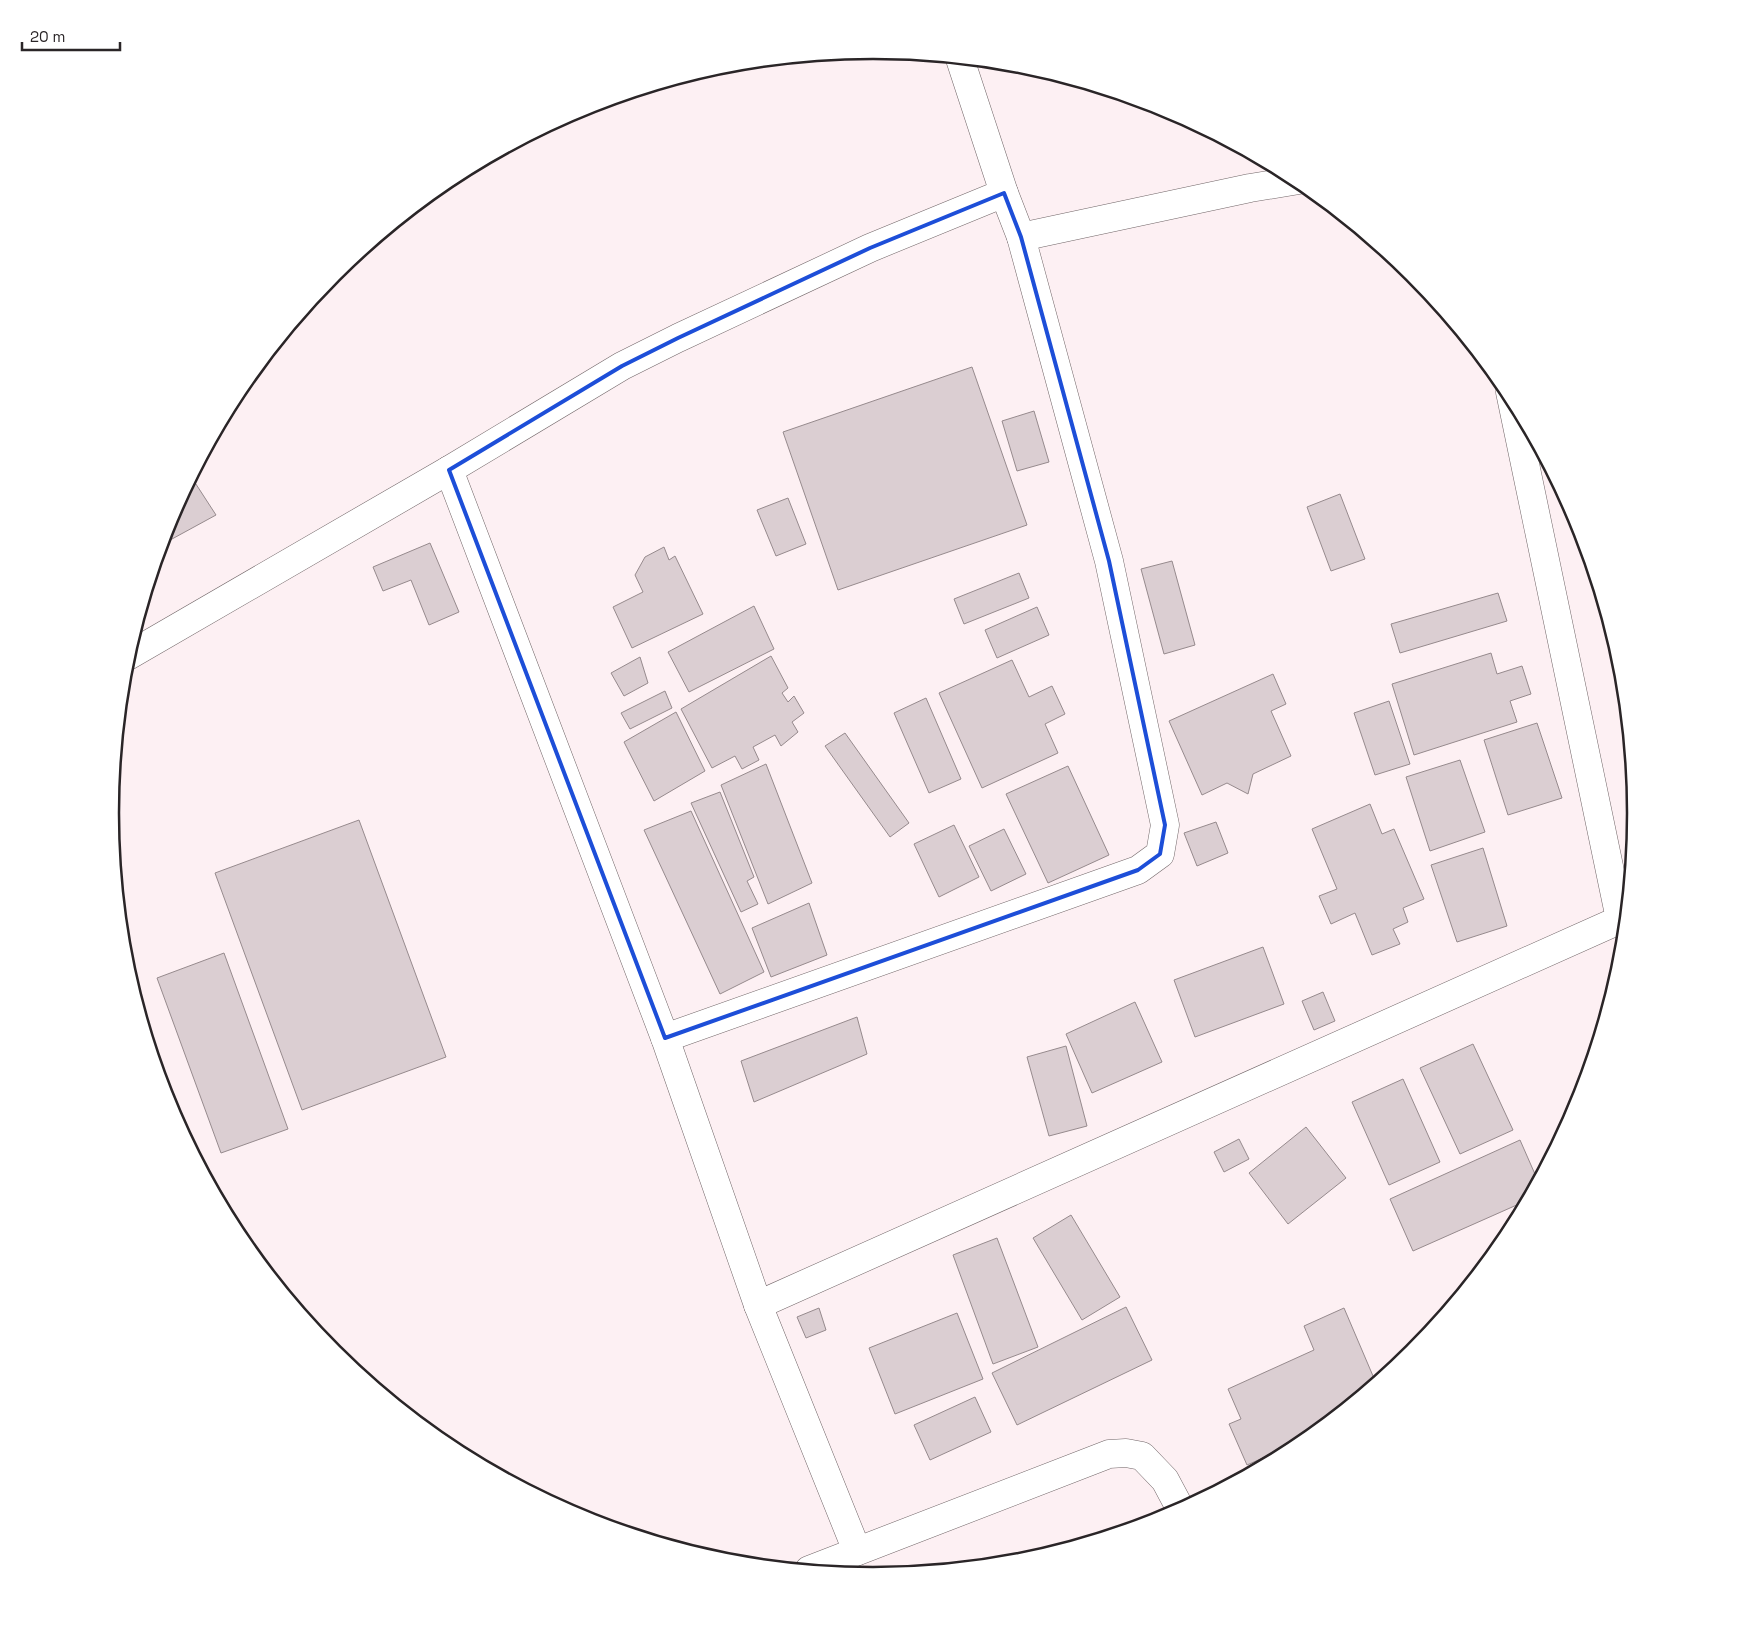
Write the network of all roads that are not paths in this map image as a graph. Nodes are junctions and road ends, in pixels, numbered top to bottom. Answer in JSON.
{"nodes":[{"id":1,"x":962,"y":64,"type":"edge"},
{"id":2,"x":1287,"y":182,"type":"edge"},
{"id":3,"x":1004,"y":193,"type":"junction"},
{"id":4,"x":1021,"y":237,"type":"junction"},
{"id":5,"x":1515,"y":417,"type":"edge"},
{"id":6,"x":449,"y":470,"type":"junction"},
{"id":7,"x":138,"y":650,"type":"edge"},
{"id":8,"x":1621,"y":909,"type":"edge"},
{"id":9,"x":1620,"y":920,"type":"edge"},
{"id":10,"x":665,"y":1038,"type":"junction"},
{"id":11,"x":758,"y":1305,"type":"junction"},
{"id":12,"x":1177,"y":1503,"type":"edge"},
{"id":13,"x":857,"y":1551,"type":"junction"},
{"id":14,"x":821,"y":1566,"type":"edge"}],
"edges":[{"from":1,"to":3,"type":"street"},
{"from":2,"to":4,"type":"street"},
{"from":3,"to":4,"type":"street"},
{"from":3,"to":6,"type":"street"},
{"from":4,"to":10,"type":"street"},
{"from":5,"to":8,"type":"street"},
{"from":6,"to":7,"type":"street"},
{"from":6,"to":10,"type":"street"},
{"from":9,"to":11,"type":"street"},
{"from":10,"to":11,"type":"street"},
{"from":11,"to":13,"type":"street"},
{"from":12,"to":13,"type":"street"},
{"from":13,"to":14,"type":"street"}]}
